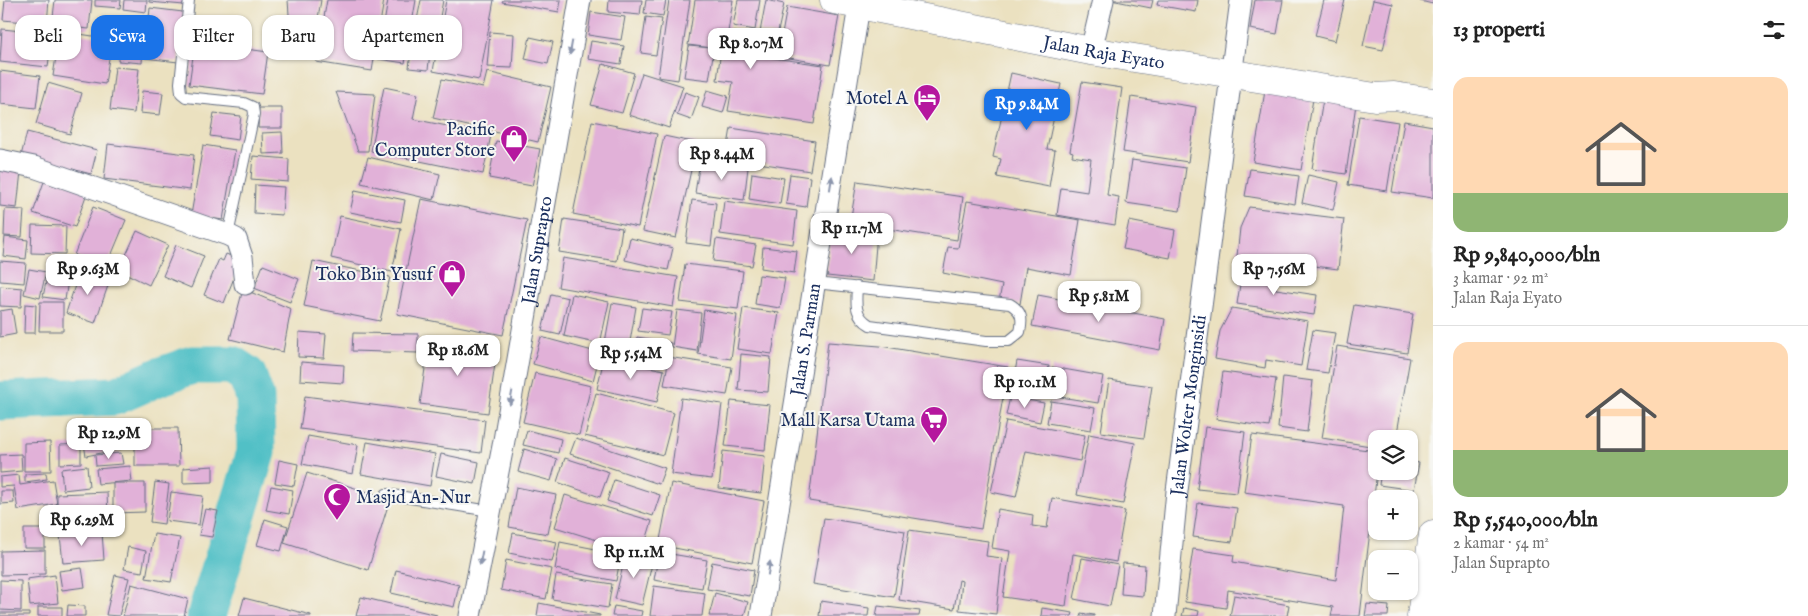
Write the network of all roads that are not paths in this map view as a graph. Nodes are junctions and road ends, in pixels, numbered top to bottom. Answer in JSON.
{"nodes":[{"id":1,"x":189,"y":0,"type":"edge"},
{"id":2,"x":580,"y":0,"type":"edge"},
{"id":3,"x":1103,"y":0,"type":"edge"},
{"id":4,"x":1241,"y":0,"type":"edge"},
{"id":5,"x":851,"y":1,"type":"edge"},
{"id":6,"x":1091,"y":51,"type":"junction"},
{"id":7,"x":1231,"y":75,"type":"junction"},
{"id":8,"x":1375,"y":97,"type":"junction"},
{"id":9,"x":1433,"y":102,"type":"edge"},
{"id":10,"x":1433,"y":118,"type":"edge"},
{"id":11,"x":0,"y":160,"type":"edge"},
{"id":12,"x":228,"y":235,"type":"junction"},
{"id":13,"x":814,"y":283,"type":"junction"},
{"id":14,"x":245,"y":284,"type":"dead end"},
{"id":15,"x":857,"y":287,"type":"junction"},
{"id":16,"x":386,"y":494,"type":"dead end"},
{"id":17,"x":490,"y":511,"type":"junction"},
{"id":18,"x":1433,"y":536,"type":"edge"},
{"id":19,"x":470,"y":616,"type":"edge"},
{"id":20,"x":761,"y":616,"type":"edge"},
{"id":21,"x":1165,"y":616,"type":"edge"},
{"id":22,"x":1421,"y":616,"type":"edge"}],
"edges":[{"from":1,"to":12,"type":"lane"},
{"from":2,"to":17,"type":"street","name":"Jalan Suprapto","one_way":true},
{"from":3,"to":6,"type":"street"},
{"from":4,"to":7,"type":"street","name":"Jalan Wolter Monginsidi"},
{"from":5,"to":6,"type":"main road","name":"Jalan Raja Eyato"},
{"from":13,"to":5,"type":"street","name":"Jalan S. Parman","one_way":true},
{"from":6,"to":7,"type":"main road","name":"Jalan Raja Eyato"},
{"from":7,"to":8,"type":"main road","name":"Jalan Raja Eyato"},
{"from":7,"to":21,"type":"street","name":"Jalan Wolter Monginsidi"},
{"from":8,"to":9,"type":"main road","name":"Jalan Raja Eyato"},
{"from":8,"to":10,"type":"main road","name":"Jalan Raja Eyato"},
{"from":11,"to":12,"type":"street"},
{"from":12,"to":14,"type":"street"},
{"from":13,"to":15,"type":"lane"},
{"from":20,"to":13,"type":"street","name":"Jalan S. Parman","one_way":true},
{"from":15,"to":15,"type":"lane"},
{"from":16,"to":17,"type":"lane"},
{"from":17,"to":19,"type":"street","name":"Jalan Suprapto","one_way":true},
{"from":18,"to":22,"type":"main road"}]}
